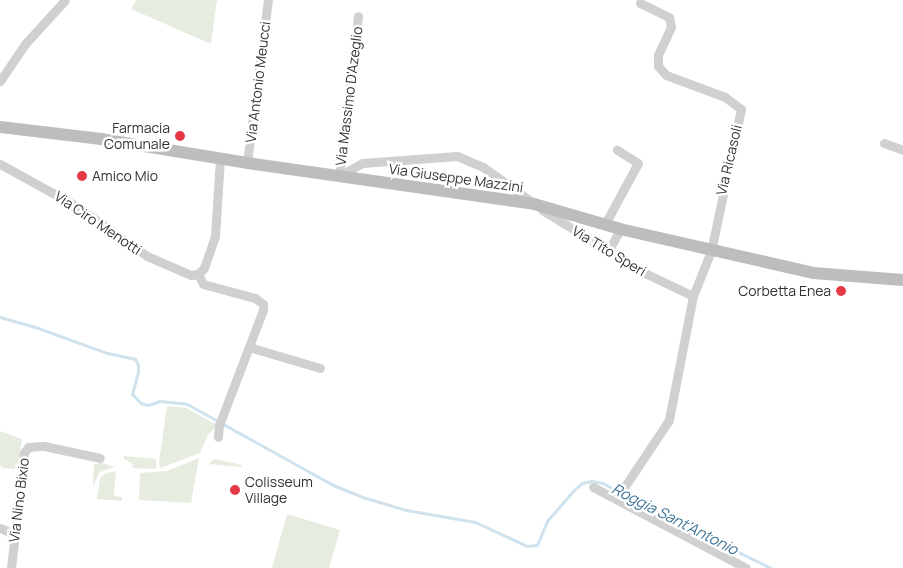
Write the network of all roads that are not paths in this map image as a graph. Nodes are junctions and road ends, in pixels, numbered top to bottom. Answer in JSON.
{"nodes":[{"id":1,"x":65,"y":0,"type":"edge"},
{"id":2,"x":268,"y":0,"type":"edge"},
{"id":3,"x":640,"y":3,"type":"dead end"},
{"id":4,"x":358,"y":16,"type":"dead end"},
{"id":5,"x":0,"y":81,"type":"edge"},
{"id":6,"x":0,"y":127,"type":"edge"},
{"id":7,"x":884,"y":143,"type":"dead end"},
{"id":8,"x":617,"y":150,"type":"dead end"},
{"id":9,"x":903,"y":150,"type":"edge"},
{"id":10,"x":220,"y":159,"type":"junction"},
{"id":11,"x":0,"y":164,"type":"edge"},
{"id":12,"x":247,"y":164,"type":"junction"},
{"id":13,"x":339,"y":176,"type":"junction"},
{"id":14,"x":534,"y":204,"type":"junction"},
{"id":15,"x":605,"y":224,"type":"junction"},
{"id":16,"x":620,"y":228,"type":"junction"},
{"id":17,"x":609,"y":250,"type":"junction"},
{"id":18,"x":711,"y":251,"type":"junction"},
{"id":19,"x":198,"y":274,"type":"junction"},
{"id":20,"x":903,"y":280,"type":"edge"},
{"id":21,"x":693,"y":296,"type":"junction"},
{"id":22,"x":249,"y":347,"type":"junction"},
{"id":23,"x":320,"y":368,"type":"dead end"},
{"id":24,"x":218,"y":436,"type":"dead end"},
{"id":25,"x":100,"y":458,"type":"dead end"},
{"id":26,"x":625,"y":486,"type":"dead end"},
{"id":27,"x":593,"y":487,"type":"dead end"},
{"id":28,"x":0,"y":528,"type":"edge"},
{"id":29,"x":14,"y":534,"type":"junction"},
{"id":30,"x":11,"y":568,"type":"edge"},
{"id":31,"x":746,"y":568,"type":"edge"}],
"edges":[{"from":1,"to":5,"type":"street"},
{"from":2,"to":12,"type":"street","name":"Via Antonio Meucci"},
{"from":3,"to":18,"type":"street","name":"Via Ricasoli"},
{"from":4,"to":13,"type":"street","name":"Via Massimo D'Azeglio"},
{"from":6,"to":10,"type":"main road","name":"Via Giuseppe Mazzini"},
{"from":7,"to":9,"type":"street"},
{"from":8,"to":15,"type":"street"},
{"from":10,"to":12,"type":"main road","name":"Via Giuseppe Mazzini"},
{"from":10,"to":19,"type":"street"},
{"from":11,"to":19,"type":"street","name":"Via Ciro Menotti"},
{"from":12,"to":13,"type":"main road","name":"Via Giuseppe Mazzini"},
{"from":13,"to":14,"type":"main road","name":"Via Giuseppe Mazzini"},
{"from":13,"to":14,"type":"street","name":"Via Tito Speri"},
{"from":14,"to":15,"type":"main road","name":"Via Giuseppe Mazzini"},
{"from":14,"to":17,"type":"street","name":"Via Tito Speri"},
{"from":15,"to":16,"type":"main road","name":"Via Giuseppe Mazzini"},
{"from":16,"to":17,"type":"street"},
{"from":16,"to":18,"type":"main road","name":"Via Giuseppe Mazzini"},
{"from":17,"to":21,"type":"street","name":"Via Tito Speri"},
{"from":18,"to":20,"type":"main road","name":"Via Giuseppe Mazzini"},
{"from":18,"to":21,"type":"street","name":"Via Ricasoli"},
{"from":19,"to":22,"type":"street","name":"Via Ciro Menotti"},
{"from":21,"to":26,"type":"street"},
{"from":22,"to":23,"type":"street"},
{"from":22,"to":24,"type":"street","name":"Via Ciro Menotti"},
{"from":25,"to":29,"type":"street","name":"Via Nino Bixio"},
{"from":27,"to":31,"type":"street"},
{"from":28,"to":29,"type":"street"},
{"from":29,"to":30,"type":"street","name":"Via Nino Bixio"}]}
